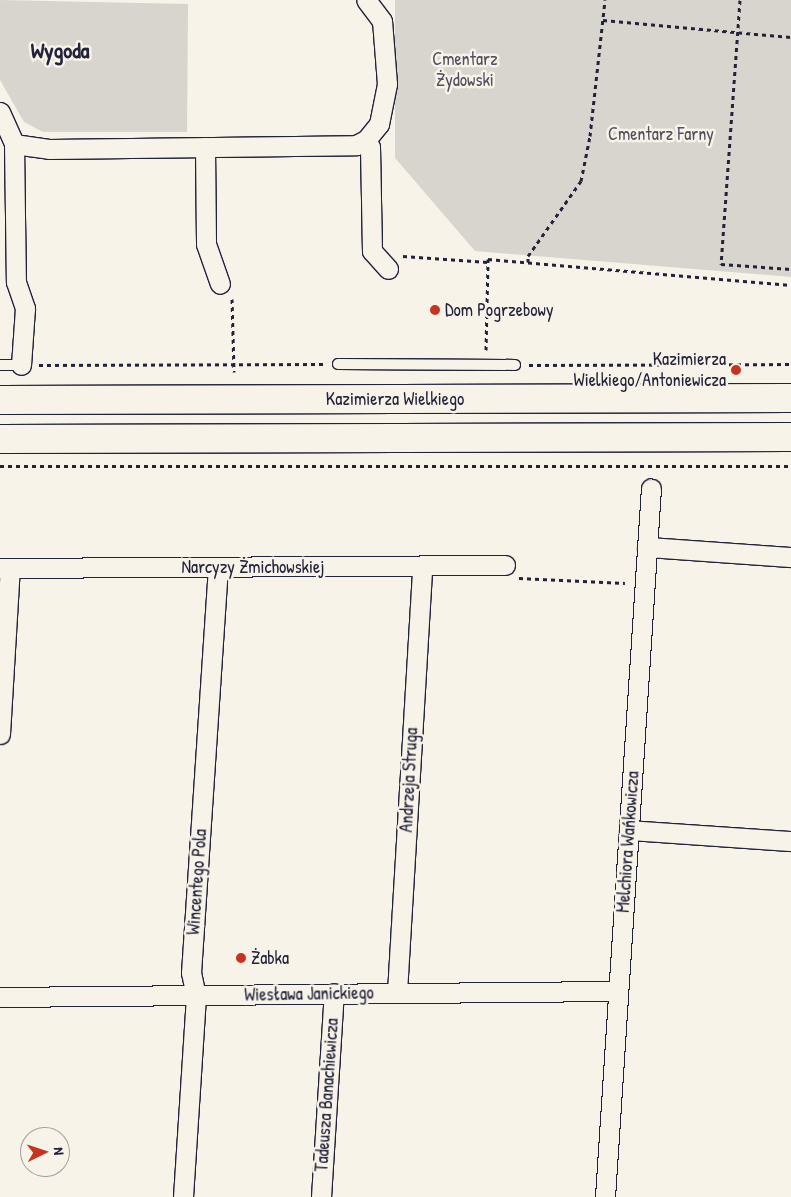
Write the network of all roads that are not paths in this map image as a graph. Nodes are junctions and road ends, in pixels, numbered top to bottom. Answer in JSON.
{"nodes":[{"id":1,"x":366,"y":0,"type":"edge"},
{"id":2,"x":0,"y":112,"type":"edge"},
{"id":3,"x":366,"y":140,"type":"junction"},
{"id":4,"x":14,"y":144,"type":"junction"},
{"id":5,"x":205,"y":147,"type":"junction"},
{"id":6,"x":388,"y":269,"type":"dead end"},
{"id":7,"x":220,"y":284,"type":"dead end"},
{"id":8,"x":338,"y":364,"type":"road end"},
{"id":9,"x":0,"y":365,"type":"edge"},
{"id":10,"x":21,"y":365,"type":"joint"},
{"id":11,"x":515,"y":365,"type":"road end"},
{"id":12,"x":791,"y":398,"type":"edge"},
{"id":13,"x":0,"y":400,"type":"edge"},
{"id":14,"x":791,"y":437,"type":"edge"},
{"id":15,"x":0,"y":438,"type":"edge"},
{"id":16,"x":651,"y":488,"type":"dead end"},
{"id":17,"x":648,"y":547,"type":"junction"},
{"id":18,"x":791,"y":557,"type":"edge"},
{"id":19,"x":218,"y":567,"type":"junction"},
{"id":20,"x":422,"y":567,"type":"junction"},
{"id":21,"x":5,"y":568,"type":"edge"},
{"id":22,"x":509,"y":571,"type":"road end"},
{"id":23,"x":0,"y":734,"type":"edge"},
{"id":24,"x":629,"y":830,"type":"junction"},
{"id":25,"x":791,"y":841,"type":"edge"},
{"id":26,"x":618,"y":991,"type":"junction"},
{"id":27,"x":397,"y":992,"type":"junction"},
{"id":28,"x":334,"y":993,"type":"junction"},
{"id":29,"x":0,"y":996,"type":"edge"},
{"id":30,"x":196,"y":996,"type":"junction"},
{"id":31,"x":183,"y":1197,"type":"edge"},
{"id":32,"x":320,"y":1197,"type":"edge"},
{"id":33,"x":605,"y":1197,"type":"edge"}],
"edges":[{"from":1,"to":3,"type":"street"},
{"from":2,"to":4,"type":"street"},
{"from":3,"to":5,"type":"street"},
{"from":3,"to":6,"type":"street"},
{"from":4,"to":5,"type":"street"},
{"from":4,"to":10,"type":"street"},
{"from":5,"to":7,"type":"street"},
{"from":8,"to":11,"type":"lane"},
{"from":9,"to":10,"type":"lane"},
{"from":12,"to":13,"type":"main road","name":"Kazimierza Wielkiego"},
{"from":14,"to":15,"type":"main road"},
{"from":16,"to":17,"type":"street","name":"Melchiora Wańkowicza"},
{"from":17,"to":18,"type":"street"},
{"from":17,"to":24,"type":"street","name":"Melchiora Wańkowicza"},
{"from":19,"to":20,"type":"street","name":"Narcyzy Żmichowskiej"},
{"from":19,"to":21,"type":"street","name":"Narcyzy Żmichowskiej"},
{"from":19,"to":30,"type":"street","name":"Wincentego Pola"},
{"from":20,"to":22,"type":"street","name":"Narcyzy Żmichowskiej"},
{"from":20,"to":27,"type":"street","name":"Andrzeja Struga"},
{"from":21,"to":23,"type":"street"},
{"from":24,"to":25,"type":"street"},
{"from":24,"to":26,"type":"street","name":"Melchiora Wańkowicza"},
{"from":26,"to":27,"type":"street","name":"Wiesława Janickiego"},
{"from":26,"to":33,"type":"street","name":"Melchiora Wańkowicza"},
{"from":27,"to":28,"type":"street","name":"Wiesława Janickiego"},
{"from":28,"to":30,"type":"street","name":"Wiesława Janickiego"},
{"from":28,"to":32,"type":"street","name":"Tadeusza Banachiewicza"},
{"from":29,"to":30,"type":"street","name":"Wiesława Janickiego"},
{"from":30,"to":31,"type":"street","name":"Wincentego Pola"}]}
